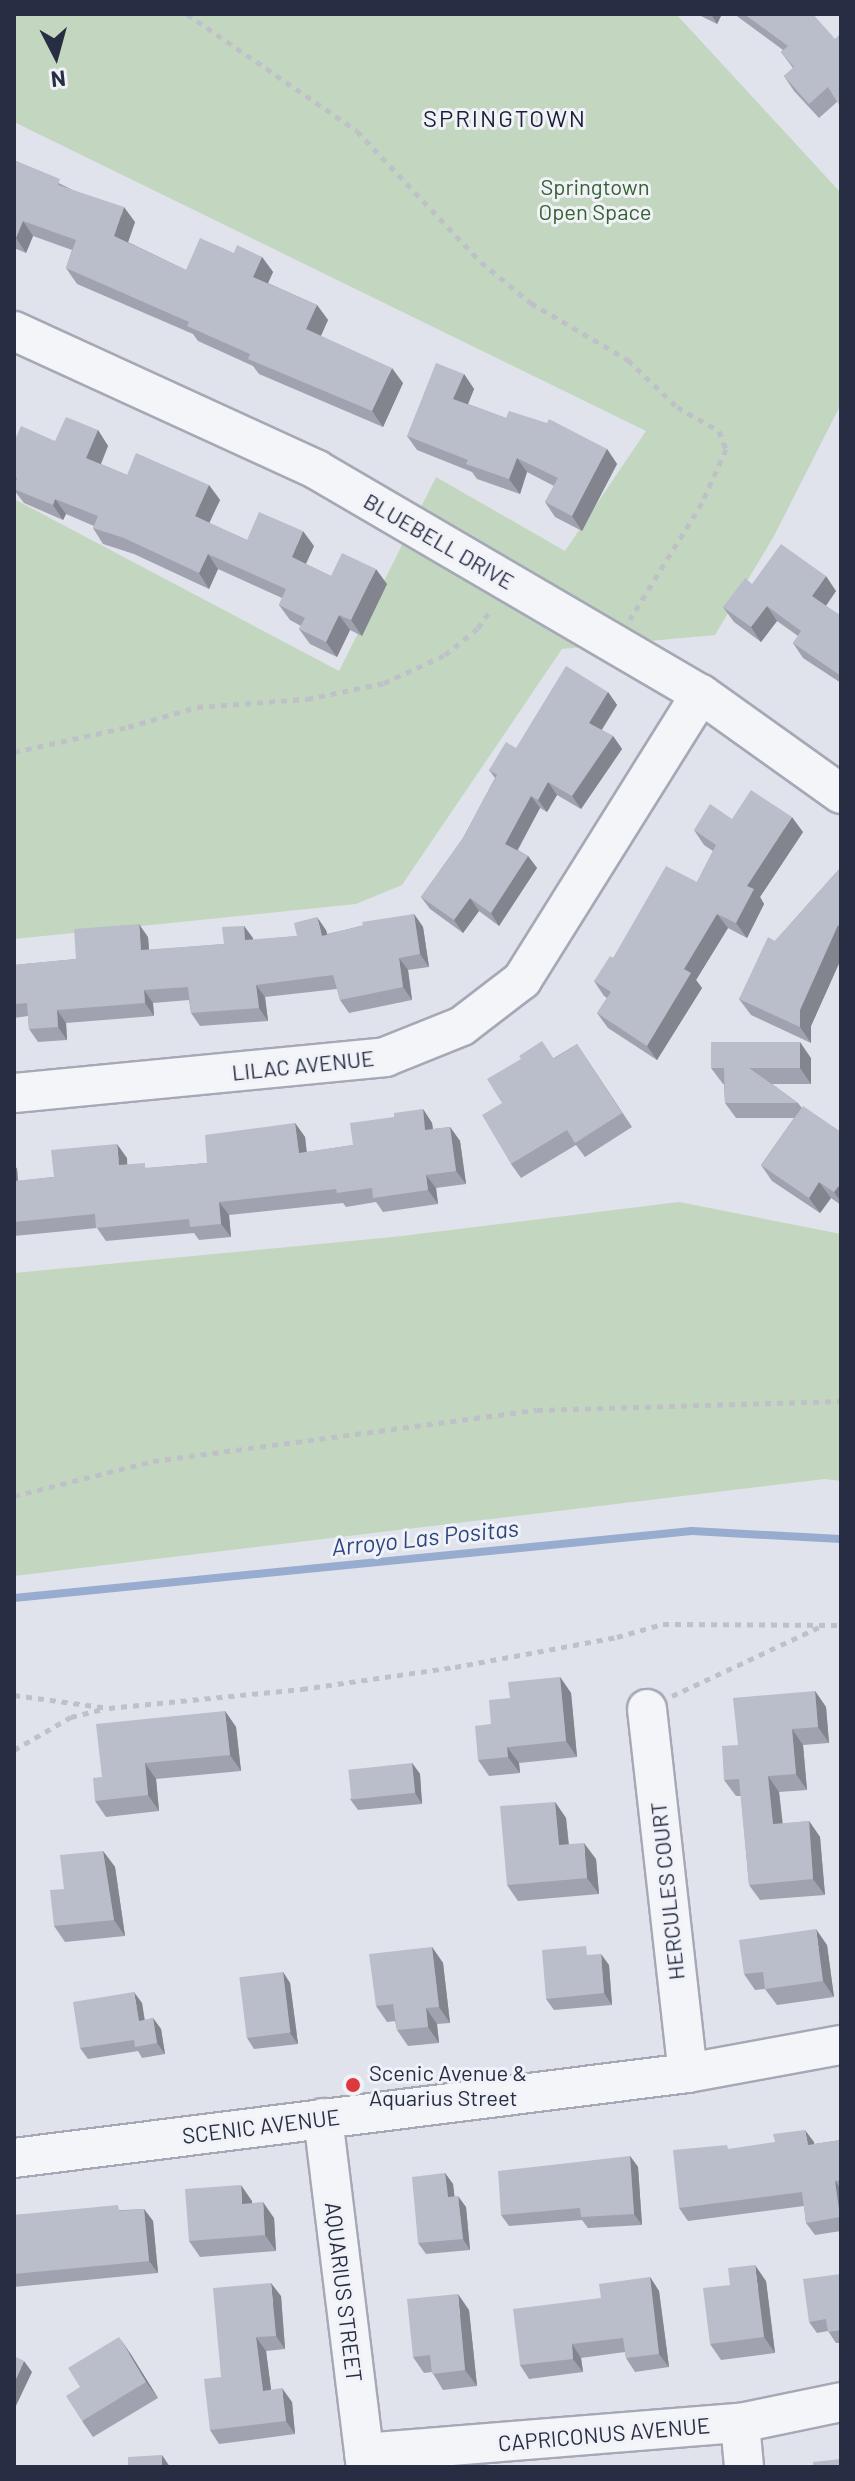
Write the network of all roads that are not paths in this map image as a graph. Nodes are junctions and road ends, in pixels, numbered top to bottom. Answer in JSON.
{"nodes":[{"id":1,"x":14,"y":331,"type":"edge"},
{"id":2,"x":701,"y":694,"type":"junction"},
{"id":3,"x":841,"y":794,"type":"edge"},
{"id":4,"x":14,"y":1093,"type":"edge"},
{"id":5,"x":647,"y":1709,"type":"road end"},
{"id":6,"x":841,"y":2045,"type":"edge"},
{"id":7,"x":688,"y":2073,"type":"junction"},
{"id":8,"x":323,"y":2118,"type":"junction"},
{"id":9,"x":15,"y":2147,"type":"edge"},
{"id":10,"x":841,"y":2402,"type":"edge"},
{"id":11,"x":740,"y":2423,"type":"junction"},
{"id":12,"x":365,"y":2460,"type":"edge"},
{"id":13,"x":744,"y":2467,"type":"edge"}],
"edges":[{"from":1,"to":2,"type":"street","name":"BLUEBELL DRIVE"},
{"from":2,"to":3,"type":"street","name":"BLUEBELL DRIVE"},
{"from":2,"to":4,"type":"street","name":"LILAC AVENUE"},
{"from":5,"to":7,"type":"street","name":"HERCULES COURT"},
{"from":6,"to":7,"type":"street","name":"SCENIC AVENUE"},
{"from":7,"to":8,"type":"street","name":"SCENIC AVENUE"},
{"from":8,"to":9,"type":"street","name":"SCENIC AVENUE"},
{"from":8,"to":12,"type":"street","name":"AQUARIUS STREET"},
{"from":10,"to":11,"type":"street","name":"CAPRICONUS AVENUE"},
{"from":11,"to":12,"type":"street","name":"CAPRICONUS AVENUE"},
{"from":11,"to":13,"type":"street"}]}
